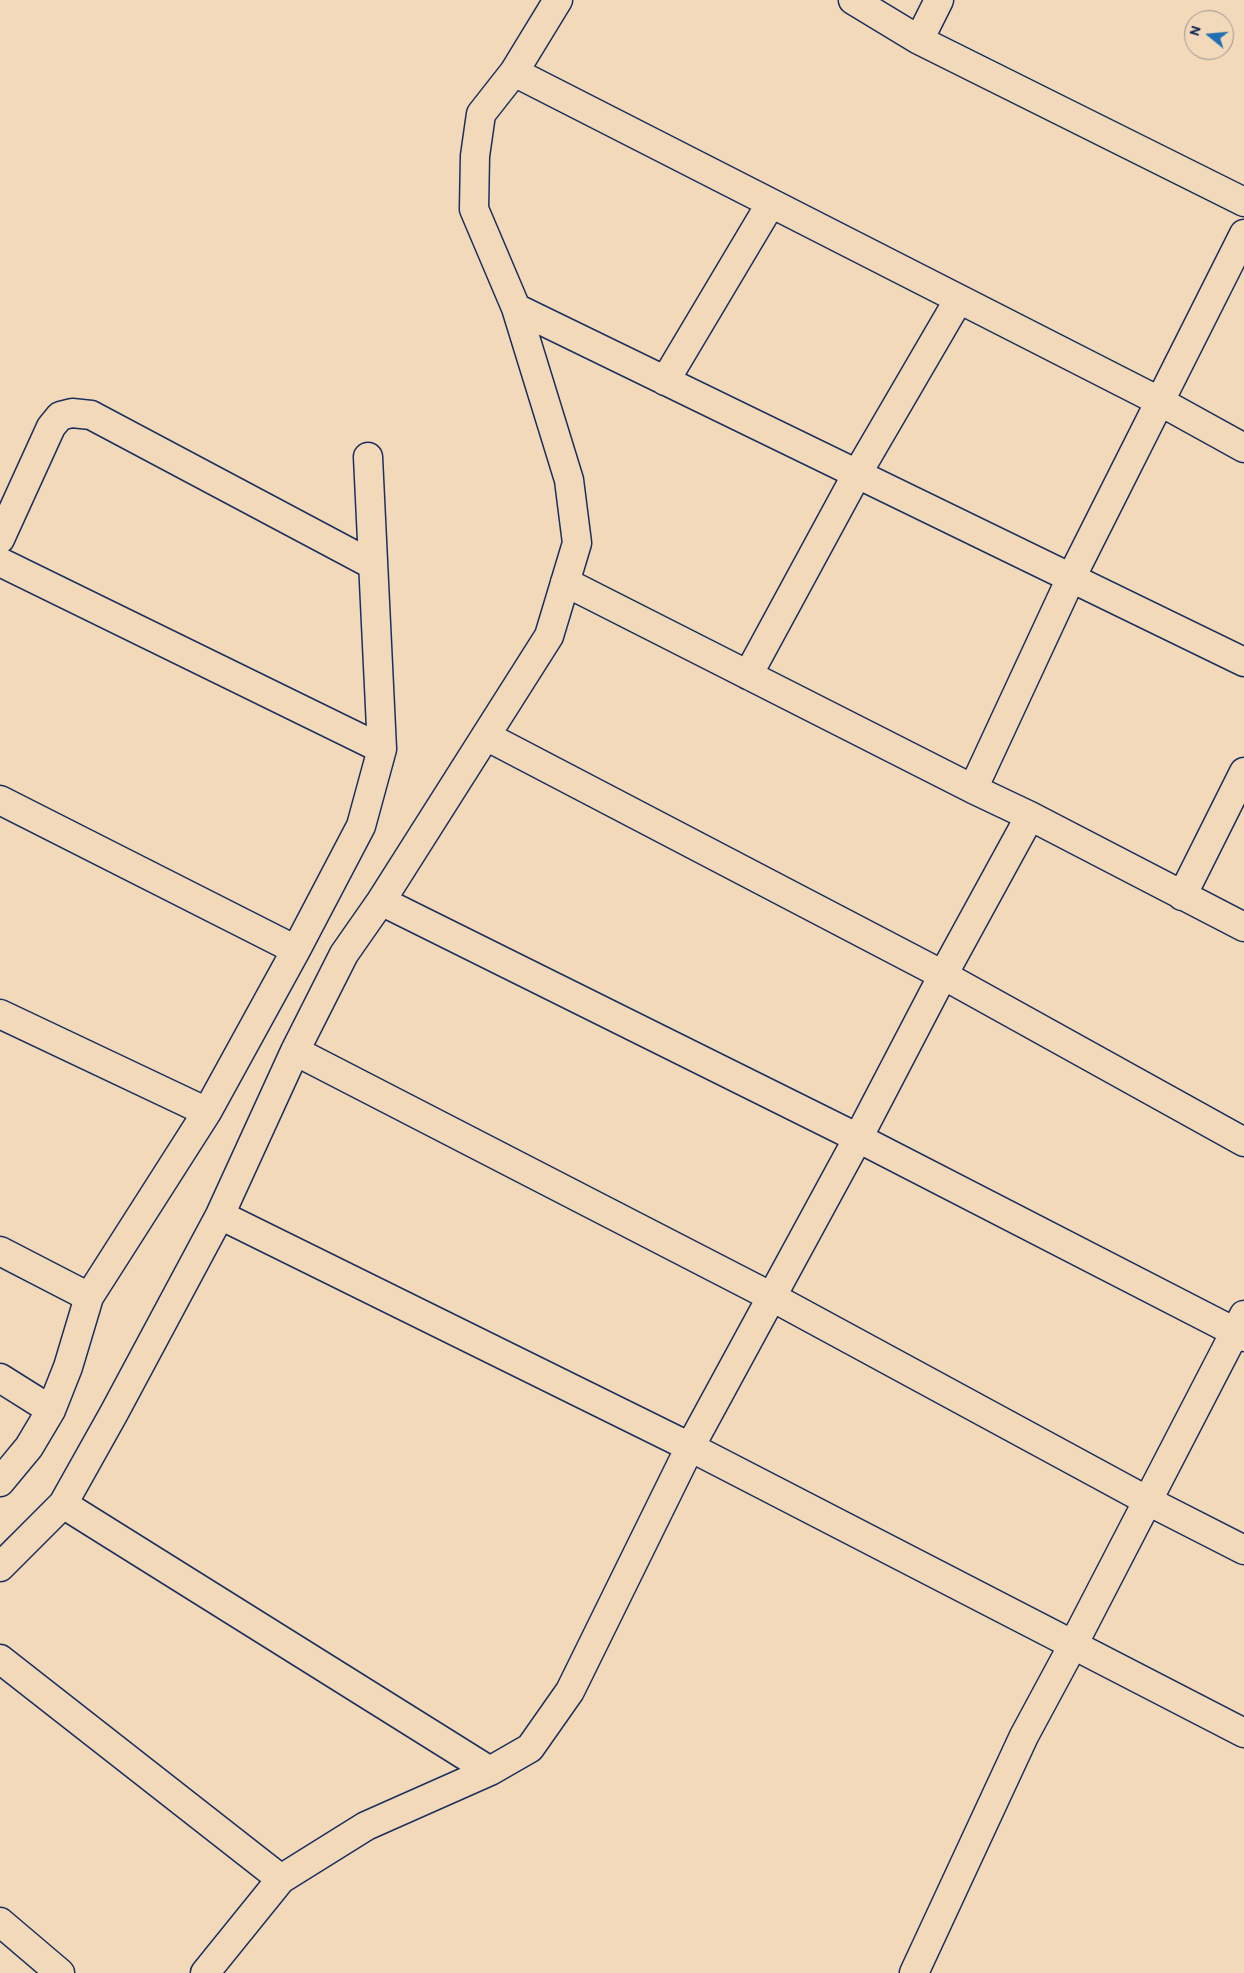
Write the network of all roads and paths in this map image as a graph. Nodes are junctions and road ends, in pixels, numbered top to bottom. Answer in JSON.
{"nodes":[{"id":1,"x":558,"y":0,"type":"edge"},
{"id":2,"x":853,"y":0,"type":"edge"},
{"id":3,"x":940,"y":0,"type":"edge"},
{"id":4,"x":919,"y":40,"type":"junction"},
{"id":5,"x":514,"y":72,"type":"junction"},
{"id":6,"x":1244,"y":202,"type":"edge"},
{"id":7,"x":771,"y":203,"type":"junction"},
{"id":8,"x":1244,"y":234,"type":"edge"},
{"id":9,"x":959,"y":299,"type":"junction"},
{"id":10,"x":516,"y":308,"type":"junction"},
{"id":11,"x":665,"y":381,"type":"junction"},
{"id":12,"x":1159,"y":401,"type":"junction"},
{"id":13,"x":1244,"y":448,"type":"edge"},
{"id":14,"x":368,"y":457,"type":"dead end"},
{"id":15,"x":857,"y":474,"type":"junction"},
{"id":16,"x":0,"y":539,"type":"edge"},
{"id":17,"x":0,"y":562,"type":"edge"},
{"id":18,"x":373,"y":565,"type":"junction"},
{"id":19,"x":1071,"y":578,"type":"junction"},
{"id":20,"x":566,"y":582,"type":"junction"},
{"id":21,"x":1244,"y":662,"type":"edge"},
{"id":22,"x":748,"y":675,"type":"junction"},
{"id":23,"x":486,"y":736,"type":"junction"},
{"id":24,"x":382,"y":749,"type":"junction"},
{"id":25,"x":1244,"y":772,"type":"edge"},
{"id":26,"x":973,"y":789,"type":"junction"},
{"id":27,"x":0,"y":800,"type":"edge"},
{"id":28,"x":1030,"y":816,"type":"junction"},
{"id":29,"x":1182,"y":896,"type":"junction"},
{"id":30,"x":381,"y":901,"type":"junction"},
{"id":31,"x":1244,"y":927,"type":"edge"},
{"id":32,"x":296,"y":950,"type":"junction"},
{"id":33,"x":943,"y":975,"type":"junction"},
{"id":34,"x":0,"y":1014,"type":"edge"},
{"id":35,"x":295,"y":1051,"type":"junction"},
{"id":36,"x":207,"y":1112,"type":"junction"},
{"id":37,"x":858,"y":1138,"type":"junction"},
{"id":38,"x":1244,"y":1142,"type":"edge"},
{"id":39,"x":220,"y":1215,"type":"junction"},
{"id":40,"x":0,"y":1251,"type":"edge"},
{"id":41,"x":772,"y":1296,"type":"junction"},
{"id":42,"x":89,"y":1297,"type":"junction"},
{"id":43,"x":1241,"y":1328,"type":"edge"},
{"id":44,"x":0,"y":1378,"type":"edge"},
{"id":45,"x":51,"y":1410,"type":"junction"},
{"id":46,"x":690,"y":1447,"type":"junction"},
{"id":47,"x":0,"y":1482,"type":"edge"},
{"id":48,"x":1148,"y":1501,"type":"junction"},
{"id":49,"x":63,"y":1504,"type":"junction"},
{"id":50,"x":1244,"y":1550,"type":"edge"},
{"id":51,"x":0,"y":1567,"type":"edge"},
{"id":52,"x":1073,"y":1645,"type":"junction"},
{"id":53,"x":0,"y":1659,"type":"edge"},
{"id":54,"x":1244,"y":1733,"type":"edge"},
{"id":55,"x":490,"y":1771,"type":"junction"},
{"id":56,"x":281,"y":1879,"type":"junction"},
{"id":57,"x":0,"y":1922,"type":"edge"},
{"id":58,"x":60,"y":1973,"type":"edge"},
{"id":59,"x":206,"y":1973,"type":"edge"},
{"id":60,"x":914,"y":1973,"type":"edge"}],
"edges":[{"from":1,"to":5,"type":"street"},
{"from":2,"to":4,"type":"street"},
{"from":3,"to":4,"type":"street"},
{"from":4,"to":6,"type":"street"},
{"from":5,"to":7,"type":"street"},
{"from":5,"to":10,"type":"street"},
{"from":7,"to":9,"type":"street"},
{"from":7,"to":11,"type":"street"},
{"from":8,"to":12,"type":"street"},
{"from":9,"to":12,"type":"street"},
{"from":9,"to":15,"type":"street"},
{"from":10,"to":11,"type":"street"},
{"from":10,"to":20,"type":"street"},
{"from":11,"to":15,"type":"street"},
{"from":12,"to":13,"type":"street"},
{"from":12,"to":19,"type":"street"},
{"from":14,"to":18,"type":"street"},
{"from":15,"to":19,"type":"street"},
{"from":15,"to":22,"type":"street"},
{"from":16,"to":18,"type":"street"},
{"from":17,"to":24,"type":"street"},
{"from":18,"to":24,"type":"street"},
{"from":19,"to":21,"type":"street"},
{"from":19,"to":26,"type":"street"},
{"from":20,"to":22,"type":"street"},
{"from":20,"to":23,"type":"street"},
{"from":22,"to":26,"type":"street"},
{"from":23,"to":30,"type":"street"},
{"from":23,"to":33,"type":"street"},
{"from":24,"to":32,"type":"street"},
{"from":25,"to":29,"type":"street"},
{"from":26,"to":28,"type":"street"},
{"from":27,"to":32,"type":"street"},
{"from":28,"to":29,"type":"street"},
{"from":28,"to":33,"type":"street"},
{"from":29,"to":31,"type":"street"},
{"from":30,"to":35,"type":"street"},
{"from":30,"to":37,"type":"street"},
{"from":32,"to":36,"type":"street"},
{"from":33,"to":37,"type":"street"},
{"from":33,"to":38,"type":"street"},
{"from":34,"to":36,"type":"street"},
{"from":35,"to":39,"type":"street"},
{"from":35,"to":41,"type":"street"},
{"from":36,"to":42,"type":"street"},
{"from":37,"to":41,"type":"street"},
{"from":37,"to":43,"type":"street"},
{"from":39,"to":46,"type":"street"},
{"from":39,"to":49,"type":"street"},
{"from":40,"to":42,"type":"street"},
{"from":41,"to":46,"type":"street"},
{"from":41,"to":48,"type":"street"},
{"from":42,"to":45,"type":"street"},
{"from":43,"to":48,"type":"street"},
{"from":44,"to":45,"type":"street"},
{"from":45,"to":47,"type":"street"},
{"from":46,"to":52,"type":"street"},
{"from":46,"to":55,"type":"street"},
{"from":48,"to":50,"type":"street"},
{"from":48,"to":52,"type":"street"},
{"from":49,"to":51,"type":"street"},
{"from":49,"to":55,"type":"street"},
{"from":52,"to":54,"type":"street"},
{"from":52,"to":60,"type":"street"},
{"from":53,"to":56,"type":"street"},
{"from":55,"to":56,"type":"street"},
{"from":56,"to":59,"type":"street"},
{"from":57,"to":58,"type":"street"}]}
